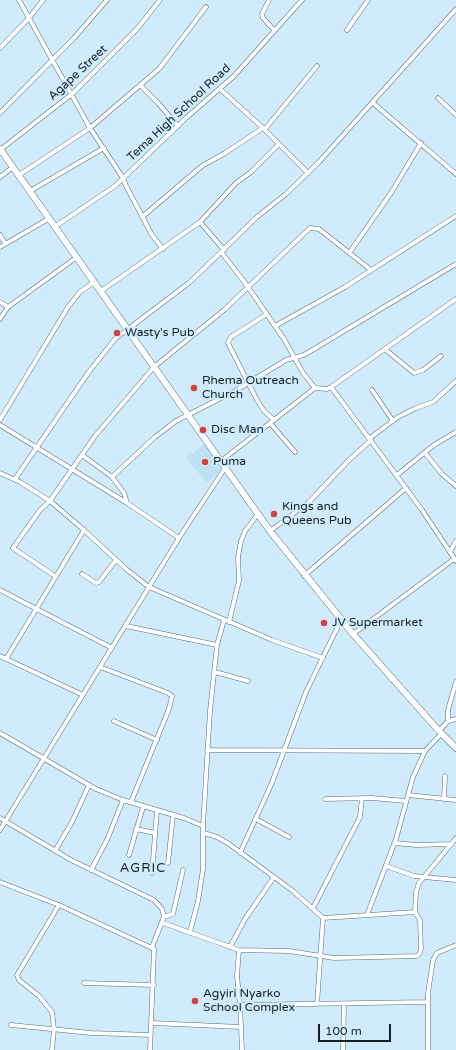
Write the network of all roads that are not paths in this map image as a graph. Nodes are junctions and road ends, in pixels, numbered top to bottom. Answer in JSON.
{"nodes":[{"id":1,"x":19,"y":0,"type":"edge"},
{"id":2,"x":44,"y":0,"type":"edge"},
{"id":3,"x":107,"y":0,"type":"edge"},
{"id":4,"x":160,"y":0,"type":"edge"},
{"id":5,"x":269,"y":0,"type":"edge"},
{"id":6,"x":302,"y":0,"type":"edge"},
{"id":7,"x":368,"y":0,"type":"edge"},
{"id":8,"x":206,"y":7,"type":"dead end"},
{"id":9,"x":456,"y":9,"type":"edge"},
{"id":10,"x":29,"y":18,"type":"junction"},
{"id":11,"x":274,"y":30,"type":"junction"},
{"id":12,"x":347,"y":30,"type":"dead end"},
{"id":13,"x":0,"y":48,"type":"edge"},
{"id":14,"x":52,"y":60,"type":"junction"},
{"id":15,"x":317,"y":66,"type":"dead end"},
{"id":16,"x":140,"y":86,"type":"junction"},
{"id":17,"x":220,"y":89,"type":"junction"},
{"id":18,"x":72,"y":94,"type":"junction"},
{"id":19,"x":438,"y":98,"type":"dead end"},
{"id":20,"x":373,"y":103,"type":"junction"},
{"id":21,"x":0,"y":113,"type":"edge"},
{"id":22,"x":456,"y":115,"type":"edge"},
{"id":23,"x":178,"y":126,"type":"junction"},
{"id":24,"x":90,"y":128,"type":"junction"},
{"id":25,"x":264,"y":128,"type":"junction"},
{"id":26,"x":421,"y":143,"type":"junction"},
{"id":27,"x":279,"y":144,"type":"junction"},
{"id":28,"x":104,"y":148,"type":"junction"},
{"id":29,"x":0,"y":150,"type":"edge"},
{"id":30,"x":13,"y":167,"type":"junction"},
{"id":31,"x":308,"y":173,"type":"junction"},
{"id":32,"x":456,"y":174,"type":"edge"},
{"id":33,"x":19,"y":176,"type":"junction"},
{"id":34,"x":0,"y":177,"type":"edge"},
{"id":35,"x":123,"y":178,"type":"junction"},
{"id":36,"x":30,"y":191,"type":"junction"},
{"id":37,"x":456,"y":216,"type":"edge"},
{"id":38,"x":142,"y":217,"type":"junction"},
{"id":39,"x":50,"y":218,"type":"junction"},
{"id":40,"x":200,"y":222,"type":"junction"},
{"id":41,"x":56,"y":226,"type":"junction"},
{"id":42,"x":0,"y":235,"type":"edge"},
{"id":43,"x":5,"y":243,"type":"junction"},
{"id":44,"x":0,"y":246,"type":"edge"},
{"id":45,"x":162,"y":249,"type":"junction"},
{"id":46,"x":223,"y":252,"type":"junction"},
{"id":47,"x":350,"y":252,"type":"junction"},
{"id":48,"x":77,"y":256,"type":"junction"},
{"id":49,"x":456,"y":264,"type":"edge"},
{"id":50,"x":371,"y":270,"type":"junction"},
{"id":51,"x":94,"y":282,"type":"junction"},
{"id":52,"x":248,"y":287,"type":"junction"},
{"id":53,"x":101,"y":292,"type":"junction"},
{"id":54,"x":456,"y":299,"type":"edge"},
{"id":55,"x":0,"y":302,"type":"edge"},
{"id":56,"x":8,"y":307,"type":"junction"},
{"id":57,"x":267,"y":314,"type":"junction"},
{"id":58,"x":0,"y":319,"type":"edge"},
{"id":59,"x":275,"y":326,"type":"junction"},
{"id":60,"x":128,"y":329,"type":"junction"},
{"id":61,"x":386,"y":350,"type":"junction"},
{"id":62,"x":441,"y":356,"type":"dead end"},
{"id":63,"x":293,"y":357,"type":"junction"},
{"id":64,"x":154,"y":367,"type":"junction"},
{"id":65,"x":456,"y":381,"type":"edge"},
{"id":66,"x":249,"y":383,"type":"junction"},
{"id":67,"x":332,"y":387,"type":"junction"},
{"id":68,"x":315,"y":388,"type":"junction"},
{"id":69,"x":372,"y":390,"type":"dead end"},
{"id":70,"x":189,"y":415,"type":"junction"},
{"id":71,"x":0,"y":420,"type":"edge"},
{"id":72,"x":393,"y":420,"type":"junction"},
{"id":73,"x":272,"y":422,"type":"junction"},
{"id":74,"x":0,"y":425,"type":"edge"},
{"id":75,"x":456,"y":432,"type":"edge"},
{"id":76,"x":370,"y":439,"type":"junction"},
{"id":77,"x":36,"y":447,"type":"junction"},
{"id":78,"x":295,"y":452,"type":"dead end"},
{"id":79,"x":425,"y":453,"type":"junction"},
{"id":80,"x":82,"y":455,"type":"junction"},
{"id":81,"x":221,"y":461,"type":"junction"},
{"id":82,"x":225,"y":468,"type":"junction"},
{"id":83,"x":72,"y":470,"type":"junction"},
{"id":84,"x":0,"y":473,"type":"edge"},
{"id":85,"x":397,"y":476,"type":"junction"},
{"id":86,"x":112,"y":478,"type":"junction"},
{"id":87,"x":14,"y":480,"type":"junction"},
{"id":88,"x":456,"y":486,"type":"edge"},
{"id":89,"x":406,"y":488,"type":"junction"},
{"id":90,"x":50,"y":501,"type":"junction"},
{"id":91,"x":127,"y":503,"type":"junction"},
{"id":92,"x":258,"y":514,"type":"junction"},
{"id":93,"x":84,"y":530,"type":"junction"},
{"id":94,"x":270,"y":531,"type":"junction"},
{"id":95,"x":179,"y":538,"type":"junction"},
{"id":96,"x":456,"y":541,"type":"edge"},
{"id":97,"x":450,"y":552,"type":"junction"},
{"id":98,"x":116,"y":560,"type":"junction"},
{"id":99,"x":455,"y":560,"type":"edge"},
{"id":100,"x":82,"y":574,"type":"dead end"},
{"id":101,"x":55,"y":576,"type":"junction"},
{"id":102,"x":304,"y":576,"type":"junction"},
{"id":103,"x":150,"y":587,"type":"junction"},
{"id":104,"x":0,"y":590,"type":"edge"},
{"id":105,"x":35,"y":609,"type":"junction"},
{"id":106,"x":224,"y":620,"type":"junction"},
{"id":107,"x":341,"y":620,"type":"junction"},
{"id":108,"x":229,"y":622,"type":"junction"},
{"id":109,"x":126,"y":626,"type":"junction"},
{"id":110,"x":353,"y":634,"type":"junction"},
{"id":111,"x":217,"y":645,"type":"junction"},
{"id":112,"x":112,"y":648,"type":"junction"},
{"id":113,"x":0,"y":656,"type":"edge"},
{"id":114,"x":322,"y":658,"type":"junction"},
{"id":115,"x":6,"y":659,"type":"junction"},
{"id":116,"x":100,"y":667,"type":"junction"},
{"id":117,"x":215,"y":672,"type":"junction"},
{"id":118,"x":248,"y":681,"type":"dead end"},
{"id":119,"x":456,"y":682,"type":"edge"},
{"id":120,"x":83,"y":695,"type":"junction"},
{"id":121,"x":456,"y":719,"type":"edge"},
{"id":122,"x":114,"y":721,"type":"dead end"},
{"id":123,"x":448,"y":721,"type":"junction"},
{"id":124,"x":440,"y":732,"type":"junction"},
{"id":125,"x":0,"y":733,"type":"edge"},
{"id":126,"x":157,"y":740,"type":"junction"},
{"id":127,"x":456,"y":748,"type":"edge"},
{"id":128,"x":207,"y":750,"type":"junction"},
{"id":129,"x":283,"y":750,"type":"junction"},
{"id":130,"x":425,"y":751,"type":"junction"},
{"id":131,"x":43,"y":759,"type":"junction"},
{"id":132,"x":445,"y":776,"type":"dead end"},
{"id":133,"x":89,"y":785,"type":"junction"},
{"id":134,"x":408,"y":795,"type":"junction"},
{"id":135,"x":362,"y":798,"type":"junction"},
{"id":136,"x":325,"y":799,"type":"dead end"},
{"id":137,"x":444,"y":799,"type":"junction"},
{"id":138,"x":123,"y":800,"type":"junction"},
{"id":139,"x":456,"y":800,"type":"edge"},
{"id":140,"x":406,"y":801,"type":"junction"},
{"id":141,"x":131,"y":802,"type":"junction"},
{"id":142,"x":143,"y":806,"type":"junction"},
{"id":143,"x":157,"y":810,"type":"junction"},
{"id":144,"x":173,"y":816,"type":"junction"},
{"id":145,"x":0,"y":818,"type":"edge"},
{"id":146,"x":256,"y":819,"type":"junction"},
{"id":147,"x":5,"y":822,"type":"junction"},
{"id":148,"x":203,"y":826,"type":"junction"},
{"id":149,"x":136,"y":829,"type":"junction"},
{"id":150,"x":0,"y":830,"type":"edge"},
{"id":151,"x":155,"y":833,"type":"junction"},
{"id":152,"x":204,"y":833,"type":"junction"},
{"id":153,"x":288,"y":837,"type":"dead end"},
{"id":154,"x":456,"y":838,"type":"edge"},
{"id":155,"x":394,"y":843,"type":"junction"},
{"id":156,"x":452,"y":844,"type":"junction"},
{"id":157,"x":55,"y":851,"type":"junction"},
{"id":158,"x":240,"y":853,"type":"junction"},
{"id":159,"x":129,"y":855,"type":"dead end"},
{"id":160,"x":168,"y":863,"type":"dead end"},
{"id":161,"x":386,"y":866,"type":"junction"},
{"id":162,"x":91,"y":870,"type":"junction"},
{"id":163,"x":183,"y":870,"type":"dead end"},
{"id":164,"x":152,"y":873,"type":"dead end"},
{"id":165,"x":274,"y":877,"type":"junction"},
{"id":166,"x":423,"y":878,"type":"junction"},
{"id":167,"x":456,"y":880,"type":"edge"},
{"id":168,"x":0,"y":882,"type":"edge"},
{"id":169,"x":60,"y":905,"type":"junction"},
{"id":170,"x":313,"y":908,"type":"junction"},
{"id":171,"x":415,"y":912,"type":"junction"},
{"id":172,"x":367,"y":915,"type":"junction"},
{"id":173,"x":164,"y":918,"type":"junction"},
{"id":174,"x":323,"y":918,"type":"junction"},
{"id":175,"x":163,"y":923,"type":"junction"},
{"id":176,"x":190,"y":932,"type":"junction"},
{"id":177,"x":456,"y":945,"type":"edge"},
{"id":178,"x":152,"y":947,"type":"junction"},
{"id":179,"x":230,"y":947,"type":"junction"},
{"id":180,"x":239,"y":950,"type":"junction"},
{"id":181,"x":321,"y":955,"type":"junction"},
{"id":182,"x":84,"y":983,"type":"dead end"},
{"id":183,"x":154,"y":985,"type":"junction"},
{"id":184,"x":427,"y":1002,"type":"junction"},
{"id":185,"x":317,"y":1004,"type":"junction"},
{"id":186,"x":344,"y":1004,"type":"junction"},
{"id":187,"x":240,"y":1005,"type":"junction"},
{"id":188,"x":152,"y":1023,"type":"junction"},
{"id":189,"x":11,"y":1025,"type":"dead end"},
{"id":190,"x":241,"y":1027,"type":"junction"},
{"id":191,"x":54,"y":1029,"type":"junction"},
{"id":192,"x":151,"y":1035,"type":"junction"},
{"id":193,"x":52,"y":1050,"type":"edge"},
{"id":194,"x":150,"y":1050,"type":"edge"},
{"id":195,"x":242,"y":1050,"type":"edge"},
{"id":196,"x":343,"y":1050,"type":"edge"},
{"id":197,"x":428,"y":1050,"type":"edge"}],
"edges":[{"from":1,"to":10,"type":"street"},
{"from":2,"to":10,"type":"street"},
{"from":3,"to":14,"type":"street"},
{"from":4,"to":18,"type":"street","name":"Agape Street"},
{"from":5,"to":11,"type":"street"},
{"from":6,"to":11,"type":"street","name":"Tema High School Road"},
{"from":7,"to":12,"type":"street"},
{"from":8,"to":16,"type":"street"},
{"from":9,"to":20,"type":"street"},
{"from":10,"to":13,"type":"street"},
{"from":10,"to":14,"type":"street"},
{"from":11,"to":17,"type":"street","name":"Tema High School Road"},
{"from":14,"to":18,"type":"street"},
{"from":14,"to":21,"type":"street"},
{"from":15,"to":25,"type":"street"},
{"from":16,"to":23,"type":"street"},
{"from":16,"to":24,"type":"street"},
{"from":17,"to":23,"type":"street","name":"Tema High School Road"},
{"from":17,"to":25,"type":"street"},
{"from":18,"to":24,"type":"street"},
{"from":18,"to":29,"type":"street","name":"Agape Street"},
{"from":19,"to":22,"type":"street"},
{"from":20,"to":26,"type":"street"},
{"from":20,"to":31,"type":"street"},
{"from":23,"to":35,"type":"street","name":"Tema High School Road"},
{"from":24,"to":28,"type":"street"},
{"from":24,"to":33,"type":"street"},
{"from":25,"to":27,"type":"street"},
{"from":25,"to":38,"type":"street"},
{"from":26,"to":32,"type":"street"},
{"from":26,"to":47,"type":"street"},
{"from":27,"to":31,"type":"street"},
{"from":27,"to":40,"type":"street"},
{"from":28,"to":35,"type":"street"},
{"from":28,"to":36,"type":"street"},
{"from":29,"to":30,"type":"main road"},
{"from":30,"to":33,"type":"main road"},
{"from":30,"to":34,"type":"street"},
{"from":31,"to":46,"type":"street"},
{"from":33,"to":36,"type":"main road"},
{"from":35,"to":38,"type":"street"},
{"from":35,"to":41,"type":"street","name":"Tema High School Road"},
{"from":36,"to":39,"type":"main road"},
{"from":37,"to":50,"type":"street"},
{"from":38,"to":45,"type":"street"},
{"from":39,"to":41,"type":"main road"},
{"from":39,"to":43,"type":"street"},
{"from":40,"to":45,"type":"street"},
{"from":40,"to":46,"type":"street"},
{"from":41,"to":48,"type":"main road"},
{"from":42,"to":43,"type":"street"},
{"from":43,"to":44,"type":"street"},
{"from":45,"to":53,"type":"street"},
{"from":46,"to":52,"type":"street"},
{"from":46,"to":60,"type":"street"},
{"from":47,"to":50,"type":"street"},
{"from":47,"to":52,"type":"street"},
{"from":48,"to":51,"type":"main road"},
{"from":48,"to":56,"type":"street"},
{"from":49,"to":63,"type":"street"},
{"from":50,"to":59,"type":"street"},
{"from":51,"to":53,"type":"main road"},
{"from":51,"to":71,"type":"street"},
{"from":52,"to":57,"type":"street"},
{"from":52,"to":64,"type":"street"},
{"from":53,"to":60,"type":"main road"},
{"from":54,"to":61,"type":"street"},
{"from":55,"to":56,"type":"street"},
{"from":56,"to":58,"type":"street"},
{"from":57,"to":59,"type":"street"},
{"from":57,"to":66,"type":"street"},
{"from":59,"to":63,"type":"street"},
{"from":60,"to":64,"type":"main road"},
{"from":60,"to":77,"type":"street"},
{"from":61,"to":62,"type":"street"},
{"from":61,"to":67,"type":"street"},
{"from":63,"to":66,"type":"street"},
{"from":63,"to":68,"type":"street"},
{"from":64,"to":70,"type":"main road"},
{"from":64,"to":80,"type":"street"},
{"from":65,"to":72,"type":"street"},
{"from":66,"to":70,"type":"street"},
{"from":66,"to":73,"type":"street"},
{"from":67,"to":68,"type":"street"},
{"from":67,"to":76,"type":"street"},
{"from":68,"to":73,"type":"street"},
{"from":69,"to":72,"type":"street"},
{"from":70,"to":81,"type":"main road"},
{"from":70,"to":86,"type":"street"},
{"from":72,"to":76,"type":"street"},
{"from":73,"to":78,"type":"street"},
{"from":73,"to":81,"type":"street"},
{"from":74,"to":77,"type":"street"},
{"from":75,"to":79,"type":"street"},
{"from":76,"to":85,"type":"street"},
{"from":76,"to":94,"type":"street"},
{"from":77,"to":83,"type":"street"},
{"from":77,"to":87,"type":"street"},
{"from":79,"to":85,"type":"street"},
{"from":79,"to":88,"type":"street"},
{"from":80,"to":83,"type":"street"},
{"from":80,"to":86,"type":"street"},
{"from":81,"to":82,"type":"main road"},
{"from":82,"to":92,"type":"main road"},
{"from":82,"to":95,"type":"street"},
{"from":83,"to":90,"type":"street"},
{"from":83,"to":91,"type":"street"},
{"from":84,"to":87,"type":"street"},
{"from":85,"to":89,"type":"street"},
{"from":86,"to":91,"type":"street"},
{"from":87,"to":90,"type":"street"},
{"from":89,"to":97,"type":"street"},
{"from":89,"to":102,"type":"street"},
{"from":90,"to":93,"type":"street"},
{"from":90,"to":101,"type":"street"},
{"from":91,"to":95,"type":"street"},
{"from":92,"to":94,"type":"main road"},
{"from":92,"to":108,"type":"street"},
{"from":93,"to":98,"type":"street"},
{"from":93,"to":101,"type":"street"},
{"from":94,"to":102,"type":"main road"},
{"from":95,"to":103,"type":"street"},
{"from":96,"to":97,"type":"street"},
{"from":97,"to":99,"type":"street"},
{"from":98,"to":100,"type":"street"},
{"from":98,"to":103,"type":"street"},
{"from":99,"to":110,"type":"street"},
{"from":101,"to":105,"type":"street"},
{"from":102,"to":107,"type":"main road"},
{"from":103,"to":106,"type":"street"},
{"from":103,"to":109,"type":"street"},
{"from":104,"to":105,"type":"street"},
{"from":105,"to":112,"type":"street"},
{"from":105,"to":115,"type":"street"},
{"from":106,"to":108,"type":"street"},
{"from":106,"to":111,"type":"street"},
{"from":107,"to":110,"type":"main road"},
{"from":107,"to":114,"type":"street"},
{"from":108,"to":114,"type":"street"},
{"from":109,"to":111,"type":"street"},
{"from":109,"to":112,"type":"street"},
{"from":110,"to":124,"type":"main road"},
{"from":111,"to":117,"type":"street"},
{"from":112,"to":116,"type":"street"},
{"from":113,"to":115,"type":"street"},
{"from":114,"to":129,"type":"street"},
{"from":115,"to":120,"type":"street"},
{"from":116,"to":120,"type":"street"},
{"from":116,"to":126,"type":"street"},
{"from":117,"to":118,"type":"street"},
{"from":117,"to":128,"type":"street"},
{"from":119,"to":123,"type":"street"},
{"from":120,"to":131,"type":"street"},
{"from":121,"to":123,"type":"street"},
{"from":122,"to":126,"type":"street"},
{"from":123,"to":124,"type":"street"},
{"from":124,"to":127,"type":"main road"},
{"from":124,"to":130,"type":"street"},
{"from":125,"to":131,"type":"street"},
{"from":126,"to":141,"type":"street"},
{"from":128,"to":129,"type":"street"},
{"from":128,"to":148,"type":"street"},
{"from":129,"to":130,"type":"street"},
{"from":129,"to":146,"type":"street"},
{"from":130,"to":134,"type":"street"},
{"from":131,"to":133,"type":"street"},
{"from":131,"to":147,"type":"street"},
{"from":132,"to":137,"type":"street"},
{"from":133,"to":138,"type":"street"},
{"from":133,"to":157,"type":"street"},
{"from":134,"to":137,"type":"street"},
{"from":134,"to":140,"type":"street"},
{"from":135,"to":136,"type":"street"},
{"from":135,"to":140,"type":"street"},
{"from":135,"to":170,"type":"street"},
{"from":137,"to":139,"type":"street"},
{"from":138,"to":141,"type":"street"},
{"from":138,"to":162,"type":"street"},
{"from":140,"to":155,"type":"street"},
{"from":141,"to":142,"type":"street"},
{"from":142,"to":143,"type":"street"},
{"from":142,"to":149,"type":"street"},
{"from":143,"to":144,"type":"street"},
{"from":143,"to":151,"type":"street"},
{"from":144,"to":148,"type":"street"},
{"from":144,"to":160,"type":"street"},
{"from":145,"to":147,"type":"street"},
{"from":146,"to":153,"type":"street"},
{"from":146,"to":158,"type":"street"},
{"from":147,"to":150,"type":"street"},
{"from":147,"to":157,"type":"street"},
{"from":148,"to":152,"type":"street"},
{"from":149,"to":151,"type":"street"},
{"from":149,"to":159,"type":"street"},
{"from":151,"to":164,"type":"street"},
{"from":152,"to":158,"type":"street"},
{"from":152,"to":176,"type":"street"},
{"from":154,"to":156,"type":"street"},
{"from":155,"to":156,"type":"street"},
{"from":155,"to":161,"type":"street"},
{"from":156,"to":166,"type":"street"},
{"from":157,"to":162,"type":"street"},
{"from":158,"to":165,"type":"street"},
{"from":161,"to":166,"type":"street"},
{"from":161,"to":172,"type":"street"},
{"from":162,"to":173,"type":"street"},
{"from":163,"to":173,"type":"street"},
{"from":165,"to":170,"type":"street"},
{"from":165,"to":179,"type":"street"},
{"from":166,"to":167,"type":"street"},
{"from":166,"to":171,"type":"street"},
{"from":168,"to":169,"type":"street"},
{"from":169,"to":178,"type":"street"},
{"from":169,"to":191,"type":"street"},
{"from":170,"to":174,"type":"street"},
{"from":171,"to":172,"type":"street"},
{"from":171,"to":181,"type":"street"},
{"from":172,"to":174,"type":"street"},
{"from":173,"to":175,"type":"street"},
{"from":174,"to":181,"type":"street"},
{"from":175,"to":176,"type":"street"},
{"from":175,"to":178,"type":"street"},
{"from":176,"to":179,"type":"street"},
{"from":177,"to":184,"type":"street"},
{"from":178,"to":183,"type":"street"},
{"from":179,"to":180,"type":"street"},
{"from":180,"to":181,"type":"street"},
{"from":180,"to":187,"type":"street"},
{"from":181,"to":185,"type":"street"},
{"from":182,"to":183,"type":"street"},
{"from":183,"to":188,"type":"street"},
{"from":184,"to":186,"type":"street"},
{"from":184,"to":197,"type":"street"},
{"from":185,"to":186,"type":"street"},
{"from":185,"to":187,"type":"street"},
{"from":186,"to":196,"type":"street"},
{"from":187,"to":190,"type":"street"},
{"from":188,"to":190,"type":"street"},
{"from":188,"to":192,"type":"street"},
{"from":189,"to":191,"type":"street"},
{"from":190,"to":195,"type":"street"},
{"from":191,"to":192,"type":"street"},
{"from":191,"to":193,"type":"street"},
{"from":192,"to":194,"type":"street"}]}
